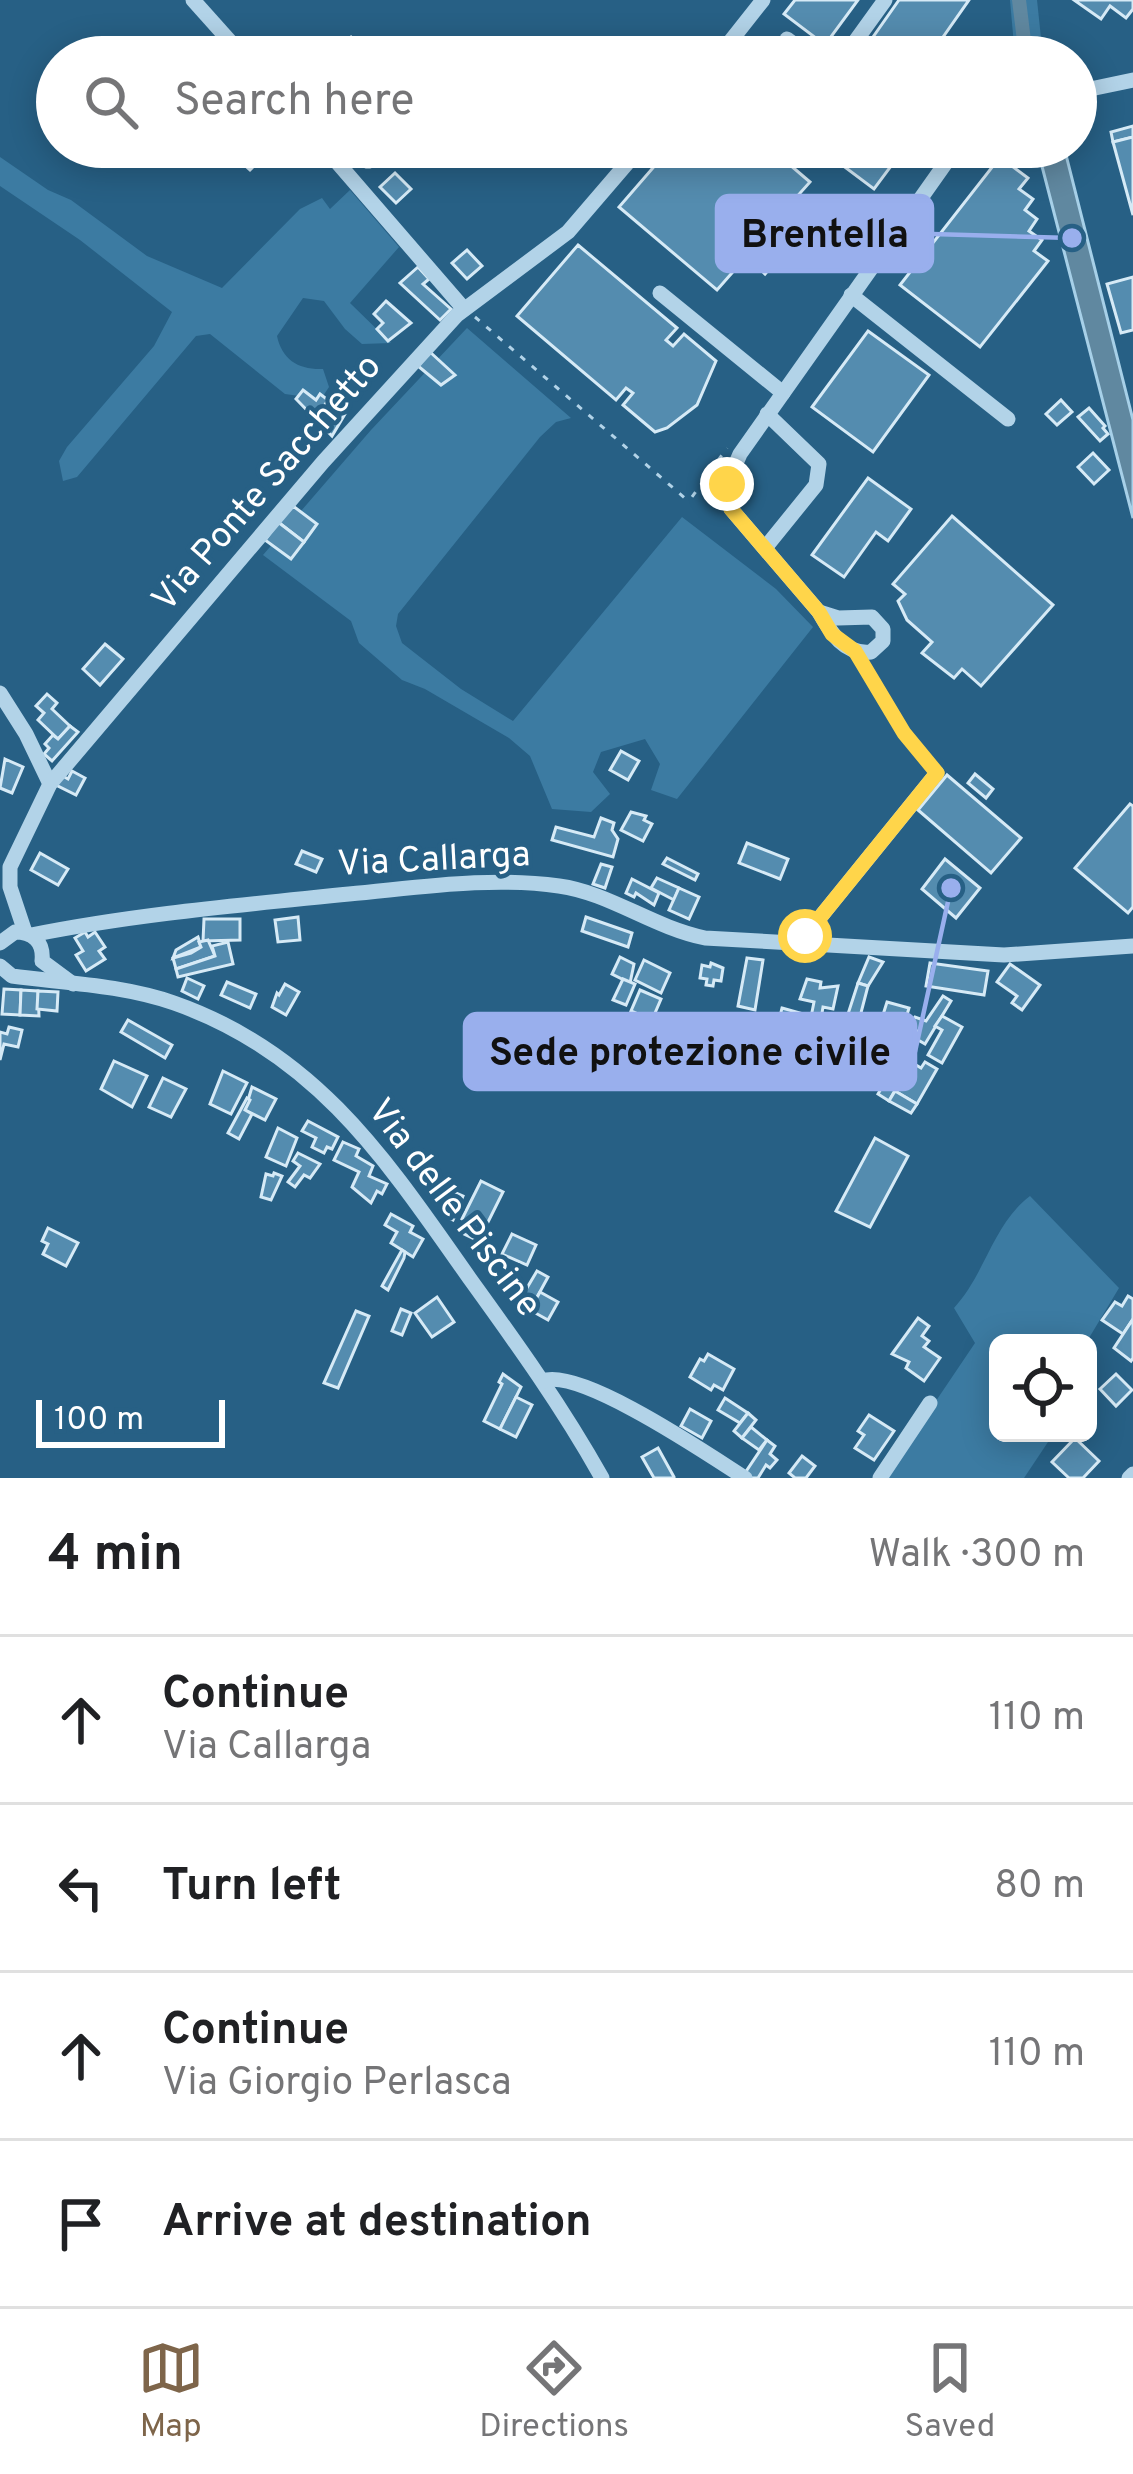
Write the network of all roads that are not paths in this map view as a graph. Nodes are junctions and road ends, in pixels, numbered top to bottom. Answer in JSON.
{"nodes":[{"id":1,"x":194,"y":0,"type":"edge"},
{"id":2,"x":763,"y":0,"type":"edge"},
{"id":3,"x":886,"y":0,"type":"edge"},
{"id":4,"x":226,"y":36,"type":"edge"},
{"id":5,"x":735,"y":36,"type":"edge"},
{"id":6,"x":859,"y":36,"type":"edge"},
{"id":7,"x":1133,"y":80,"type":"edge"},
{"id":8,"x":1097,"y":88,"type":"edge"},
{"id":9,"x":342,"y":168,"type":"edge"},
{"id":10,"x":623,"y":168,"type":"edge"},
{"id":11,"x":941,"y":168,"type":"edge"},
{"id":12,"x":660,"y":293,"type":"dead end"},
{"id":13,"x":851,"y":295,"type":"junction"},
{"id":14,"x":464,"y":309,"type":"junction"},
{"id":15,"x":783,"y":393,"type":"junction"},
{"id":16,"x":767,"y":414,"type":"junction"},
{"id":17,"x":1008,"y":419,"type":"dead end"},
{"id":18,"x":765,"y":548,"type":"junction"},
{"id":19,"x":819,"y":612,"type":"junction"},
{"id":20,"x":0,"y":693,"type":"edge"},
{"id":21,"x":937,"y":773,"type":"road end"},
{"id":22,"x":50,"y":784,"type":"junction"},
{"id":23,"x":60,"y":930,"type":"junction"},
{"id":24,"x":23,"y":933,"type":"junction"},
{"id":25,"x":0,"y":943,"type":"edge"},
{"id":26,"x":803,"y":944,"type":"junction"},
{"id":27,"x":1133,"y":946,"type":"edge"},
{"id":28,"x":42,"y":956,"type":"junction"},
{"id":29,"x":2,"y":970,"type":"edge"},
{"id":30,"x":29,"y":976,"type":"junction"},
{"id":31,"x":73,"y":984,"type":"junction"},
{"id":32,"x":543,"y":1381,"type":"junction"},
{"id":33,"x":930,"y":1403,"type":"dead end"},
{"id":34,"x":602,"y":1478,"type":"edge"},
{"id":35,"x":745,"y":1478,"type":"edge"},
{"id":36,"x":880,"y":1478,"type":"edge"}],
"edges":[{"from":1,"to":4,"type":"street"},
{"from":2,"to":5,"type":"street"},
{"from":3,"to":6,"type":"street"},
{"from":7,"to":8,"type":"street"},
{"from":9,"to":14,"type":"street"},
{"from":10,"to":14,"type":"street","name":"Via Ponte Sacchetto"},
{"from":11,"to":13,"type":"street"},
{"from":12,"to":15,"type":"street"},
{"from":13,"to":15,"type":"street"},
{"from":13,"to":17,"type":"street"},
{"from":14,"to":22,"type":"street","name":"Via Ponte Sacchetto"},
{"from":15,"to":16,"type":"street"},
{"from":16,"to":18,"type":"street"},
{"from":16,"to":18,"type":"street"},
{"from":18,"to":19,"type":"street"},
{"from":19,"to":19,"type":"street"},
{"from":20,"to":22,"type":"street"},
{"from":21,"to":26,"type":"street"},
{"from":22,"to":24,"type":"street","name":"Via Ponte Sacchetto"},
{"from":23,"to":24,"type":"street","name":"Via Callarga"},
{"from":23,"to":26,"type":"street","name":"Via Callarga"},
{"from":23,"to":28,"type":"street"},
{"from":24,"to":25,"type":"street"},
{"from":24,"to":28,"type":"street","name":"Via delle Piscine"},
{"from":26,"to":27,"type":"street","name":"Via Callarga"},
{"from":28,"to":30,"type":"street"},
{"from":28,"to":31,"type":"street","name":"Via delle Piscine"},
{"from":29,"to":30,"type":"street","name":"Via delle Piscine"},
{"from":30,"to":31,"type":"street","name":"Via delle Piscine"},
{"from":31,"to":32,"type":"street","name":"Via delle Piscine"},
{"from":32,"to":34,"type":"street","name":"Via delle Piscine"},
{"from":32,"to":35,"type":"street"},
{"from":33,"to":36,"type":"street"}]}
